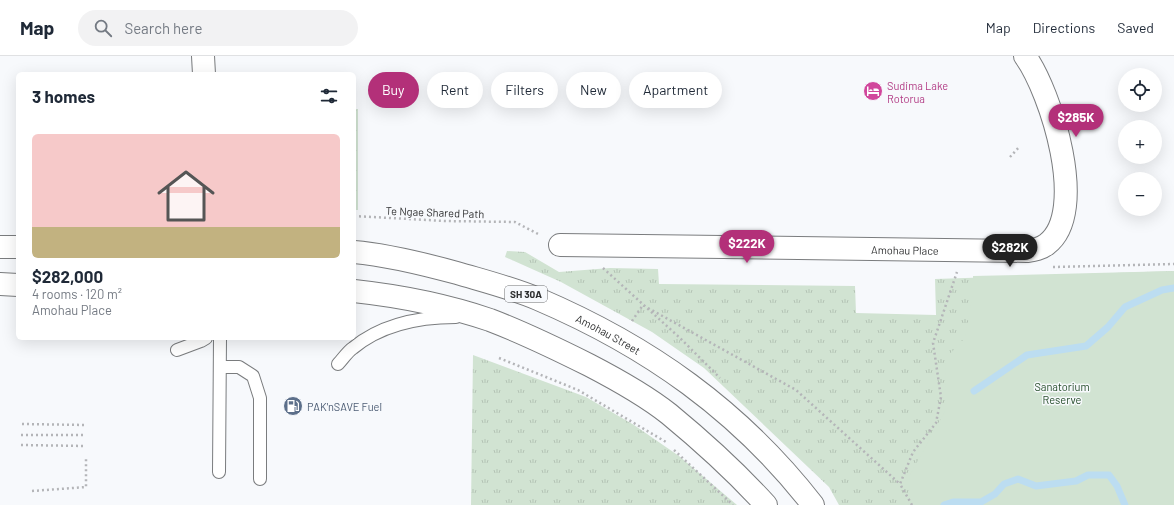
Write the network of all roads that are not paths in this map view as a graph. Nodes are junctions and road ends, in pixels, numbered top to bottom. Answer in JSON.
{"nodes":[{"id":1,"x":203,"y":56,"type":"edge"},
{"id":2,"x":1025,"y":56,"type":"edge"},
{"id":3,"x":204,"y":72,"type":"edge"},
{"id":4,"x":560,"y":245,"type":"dead end"},
{"id":5,"x":16,"y":246,"type":"edge"},
{"id":6,"x":0,"y":247,"type":"edge"},
{"id":7,"x":357,"y":251,"type":"edge"},
{"id":8,"x":0,"y":284,"type":"edge"},
{"id":9,"x":16,"y":285,"type":"edge"},
{"id":10,"x":356,"y":291,"type":"edge"},
{"id":11,"x":477,"y":316,"type":"junction"},
{"id":12,"x":203,"y":340,"type":"edge"},
{"id":13,"x":220,"y":340,"type":"edge"},
{"id":14,"x":177,"y":350,"type":"dead end"},
{"id":15,"x":338,"y":364,"type":"dead end"},
{"id":16,"x":220,"y":367,"type":"junction"},
{"id":17,"x":219,"y":472,"type":"dead end"},
{"id":18,"x":260,"y":479,"type":"dead end"},
{"id":19,"x":766,"y":505,"type":"edge"},
{"id":20,"x":813,"y":505,"type":"edge"}],
"edges":[{"from":1,"to":3,"type":"main road"},
{"from":2,"to":4,"type":"main road","name":"Amohau Place"},
{"from":5,"to":6,"type":"main road"},
{"from":7,"to":20,"type":"main road","name":"Amohau Street","number":"SH 30A"},
{"from":8,"to":9,"type":"main road"},
{"from":10,"to":11,"type":"main road"},
{"from":11,"to":15,"type":"lane"},
{"from":11,"to":19,"type":"main road"},
{"from":12,"to":14,"type":"lane"},
{"from":13,"to":16,"type":"lane"},
{"from":16,"to":17,"type":"lane"},
{"from":16,"to":18,"type":"lane"}]}
